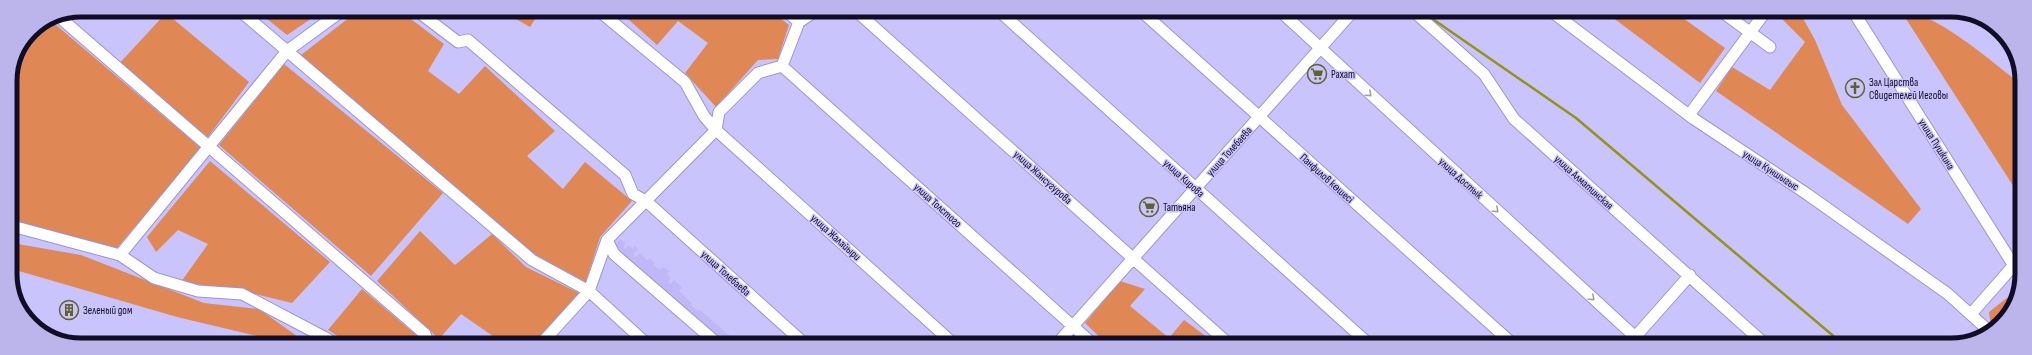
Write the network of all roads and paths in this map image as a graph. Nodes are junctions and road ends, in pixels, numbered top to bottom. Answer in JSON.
{"nodes":[{"id":1,"x":247,"y":17,"type":"edge"},
{"id":2,"x":333,"y":17,"type":"edge"},
{"id":3,"x":425,"y":17,"type":"edge"},
{"id":4,"x":606,"y":17,"type":"edge"},
{"id":5,"x":793,"y":17,"type":"edge"},
{"id":6,"x":806,"y":17,"type":"edge"},
{"id":7,"x":863,"y":17,"type":"edge"},
{"id":8,"x":1006,"y":17,"type":"edge"},
{"id":9,"x":1148,"y":17,"type":"edge"},
{"id":10,"x":1286,"y":17,"type":"edge"},
{"id":11,"x":1348,"y":17,"type":"edge"},
{"id":12,"x":1420,"y":17,"type":"edge"},
{"id":13,"x":1560,"y":17,"type":"edge"},
{"id":14,"x":1729,"y":17,"type":"edge"},
{"id":15,"x":1761,"y":17,"type":"edge"},
{"id":16,"x":1857,"y":17,"type":"edge"},
{"id":17,"x":63,"y":20,"type":"edge"},
{"id":18,"x":799,"y":22,"type":"junction"},
{"id":19,"x":1750,"y":32,"type":"junction"},
{"id":20,"x":1770,"y":47,"type":"dead end"},
{"id":21,"x":1320,"y":49,"type":"junction"},
{"id":22,"x":287,"y":51,"type":"junction"},
{"id":23,"x":782,"y":66,"type":"junction"},
{"id":24,"x":1689,"y":115,"type":"junction"},
{"id":25,"x":1260,"y":118,"type":"junction"},
{"id":26,"x":716,"y":130,"type":"junction"},
{"id":27,"x":211,"y":146,"type":"junction"},
{"id":28,"x":1196,"y":188,"type":"junction"},
{"id":29,"x":646,"y":201,"type":"junction"},
{"id":30,"x":17,"y":227,"type":"edge"},
{"id":31,"x":607,"y":240,"type":"junction"},
{"id":32,"x":120,"y":255,"type":"junction"},
{"id":33,"x":1134,"y":258,"type":"junction"},
{"id":34,"x":2014,"y":265,"type":"joint"},
{"id":35,"x":1690,"y":275,"type":"junction"},
{"id":36,"x":589,"y":291,"type":"junction"},
{"id":37,"x":1971,"y":314,"type":"junction"},
{"id":38,"x":1073,"y":326,"type":"junction"},
{"id":39,"x":1986,"y":327,"type":"edge"},
{"id":40,"x":324,"y":338,"type":"edge"},
{"id":41,"x":426,"y":338,"type":"edge"},
{"id":42,"x":546,"y":338,"type":"edge"},
{"id":43,"x":640,"y":338,"type":"edge"},
{"id":44,"x":711,"y":338,"type":"edge"},
{"id":45,"x":798,"y":338,"type":"edge"},
{"id":46,"x":948,"y":338,"type":"edge"},
{"id":47,"x":1062,"y":338,"type":"edge"},
{"id":48,"x":1086,"y":338,"type":"edge"},
{"id":49,"x":1222,"y":338,"type":"edge"},
{"id":50,"x":1362,"y":338,"type":"edge"},
{"id":51,"x":1506,"y":338,"type":"edge"},
{"id":52,"x":1628,"y":338,"type":"edge"},
{"id":53,"x":1634,"y":338,"type":"edge"},
{"id":54,"x":1758,"y":338,"type":"edge"}],
"edges":[{"from":1,"to":22,"type":"street"},
{"from":2,"to":22,"type":"street"},
{"from":3,"to":29,"type":"street","name":"улица Толебаева"},
{"from":4,"to":26,"type":"street","name":"улица Жалайыри"},
{"from":5,"to":18,"type":"street"},
{"from":6,"to":18,"type":"street"},
{"from":7,"to":33,"type":"street","name":"улица Жансугурова"},
{"from":8,"to":28,"type":"street","name":"улица Кирова"},
{"from":9,"to":25,"type":"street","name":"Панфилов көшесі"},
{"from":10,"to":21,"type":"street","name":"улица Достык"},
{"from":11,"to":21,"type":"street","name":"улица Толебаева"},
{"from":12,"to":35,"type":"street","name":"улица Алматинская"},
{"from":13,"to":24,"type":"street","name":"улица Куншыгыс"},
{"from":14,"to":19,"type":"street"},
{"from":15,"to":19,"type":"street"},
{"from":16,"to":34,"type":"street","name":"улица Пушкина"},
{"from":17,"to":27,"type":"street"},
{"from":18,"to":23,"type":"street"},
{"from":19,"to":20,"type":"street"},
{"from":19,"to":24,"type":"street"},
{"from":21,"to":25,"type":"street","name":"улица Толебаева"},
{"from":21,"to":52,"type":"street","name":"улица Достык","one_way":true},
{"from":22,"to":27,"type":"street"},
{"from":22,"to":36,"type":"street"},
{"from":23,"to":26,"type":"street"},
{"from":23,"to":38,"type":"street","name":"улица Толстого"},
{"from":24,"to":37,"type":"street","name":"улица Куншыгыс"},
{"from":25,"to":28,"type":"street","name":"улица Толебаева"},
{"from":25,"to":51,"type":"street","name":"Панфилов көшесі"},
{"from":26,"to":29,"type":"street"},
{"from":26,"to":46,"type":"street","name":"улица Жалайыри"},
{"from":27,"to":32,"type":"street"},
{"from":27,"to":41,"type":"street"},
{"from":28,"to":33,"type":"street","name":"улица Толебаева"},
{"from":28,"to":50,"type":"street","name":"улица Кирова"},
{"from":29,"to":31,"type":"street"},
{"from":29,"to":45,"type":"street","name":"улица Толебаева"},
{"from":30,"to":32,"type":"street"},
{"from":31,"to":36,"type":"street"},
{"from":31,"to":44,"type":"street"},
{"from":32,"to":40,"type":"street"},
{"from":33,"to":38,"type":"street","name":"улица Толебаева"},
{"from":33,"to":49,"type":"street","name":"улица Жансугурова"},
{"from":34,"to":37,"type":"street"},
{"from":35,"to":53,"type":"street"},
{"from":35,"to":54,"type":"street","name":"улица Алматинская"},
{"from":36,"to":42,"type":"street"},
{"from":36,"to":43,"type":"street"},
{"from":37,"to":39,"type":"street","name":"улица Куншыгыс"},
{"from":38,"to":47,"type":"street","name":"улица Толебаева"},
{"from":38,"to":48,"type":"street","name":"улица Толстого"}]}
